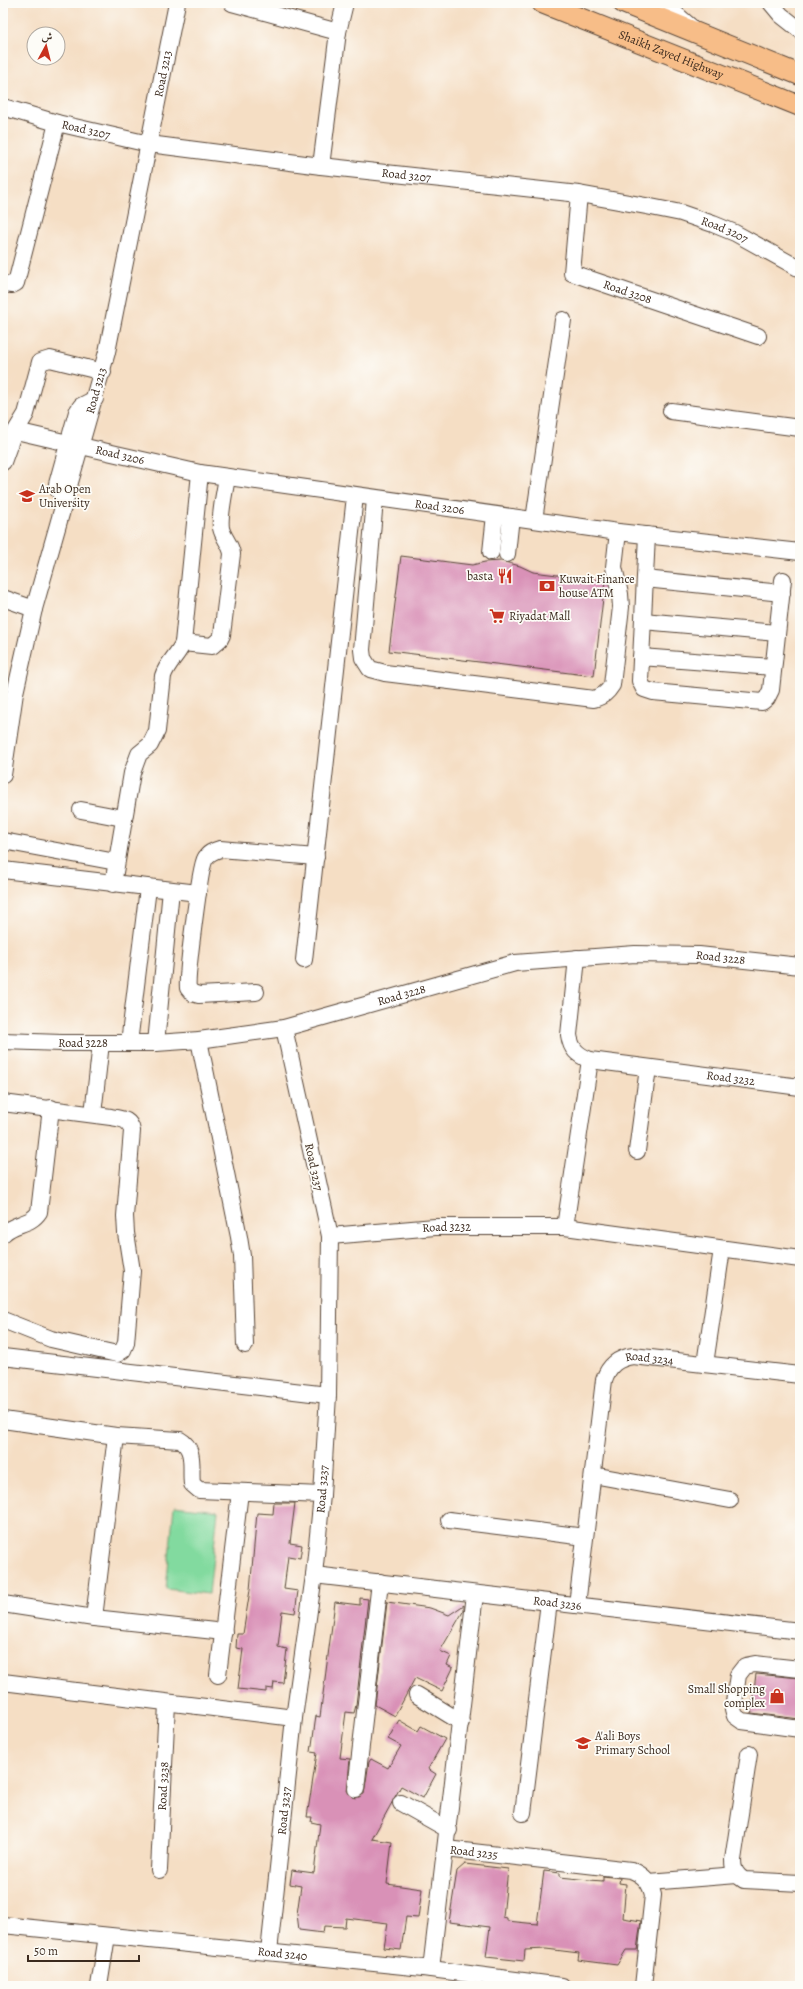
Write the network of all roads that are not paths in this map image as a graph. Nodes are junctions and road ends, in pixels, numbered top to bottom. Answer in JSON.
{"nodes":[{"id":1,"x":177,"y":3,"type":"edge"},
{"id":2,"x":232,"y":3,"type":"edge"},
{"id":3,"x":346,"y":3,"type":"edge"},
{"id":4,"x":542,"y":3,"type":"edge"},
{"id":5,"x":623,"y":3,"type":"edge"},
{"id":6,"x":663,"y":3,"type":"edge"},
{"id":7,"x":771,"y":3,"type":"edge"},
{"id":8,"x":800,"y":30,"type":"edge"},
{"id":9,"x":338,"y":32,"type":"junction"},
{"id":10,"x":696,"y":32,"type":"junction"},
{"id":11,"x":800,"y":75,"type":"edge"},
{"id":12,"x":800,"y":106,"type":"edge"},
{"id":13,"x":3,"y":107,"type":"edge"},
{"id":14,"x":57,"y":123,"type":"junction"},
{"id":15,"x":149,"y":144,"type":"junction"},
{"id":16,"x":321,"y":166,"type":"junction"},
{"id":17,"x":579,"y":194,"type":"junction"},
{"id":18,"x":800,"y":269,"type":"edge"},
{"id":19,"x":3,"y":284,"type":"edge"},
{"id":20,"x":563,"y":320,"type":"dead end"},
{"id":21,"x":758,"y":336,"type":"dead end"},
{"id":22,"x":103,"y":372,"type":"junction"},
{"id":23,"x":671,"y":411,"type":"dead end"},
{"id":24,"x":800,"y":428,"type":"edge"},
{"id":25,"x":16,"y":431,"type":"junction"},
{"id":26,"x":75,"y":444,"type":"junction"},
{"id":27,"x":3,"y":462,"type":"edge"},
{"id":28,"x":200,"y":473,"type":"junction"},
{"id":29,"x":227,"y":477,"type":"junction"},
{"id":30,"x":355,"y":496,"type":"junction"},
{"id":31,"x":375,"y":499,"type":"junction"},
{"id":32,"x":495,"y":515,"type":"junction"},
{"id":33,"x":511,"y":517,"type":"junction"},
{"id":34,"x":534,"y":520,"type":"junction"},
{"id":35,"x":618,"y":532,"type":"junction"},
{"id":36,"x":647,"y":535,"type":"junction"},
{"id":37,"x":491,"y":552,"type":"dead end"},
{"id":38,"x":800,"y":552,"type":"edge"},
{"id":39,"x":507,"y":554,"type":"dead end"},
{"id":40,"x":645,"y":579,"type":"junction"},
{"id":41,"x":3,"y":598,"type":"edge"},
{"id":42,"x":34,"y":610,"type":"junction"},
{"id":43,"x":643,"y":621,"type":"junction"},
{"id":44,"x":777,"y":632,"type":"junction"},
{"id":45,"x":183,"y":643,"type":"junction"},
{"id":46,"x":641,"y":657,"type":"junction"},
{"id":47,"x":773,"y":667,"type":"junction"},
{"id":48,"x":3,"y":775,"type":"edge"},
{"id":49,"x":81,"y":810,"type":"dead end"},
{"id":50,"x":123,"y":818,"type":"junction"},
{"id":51,"x":3,"y":841,"type":"edge"},
{"id":52,"x":316,"y":857,"type":"junction"},
{"id":53,"x":116,"y":862,"type":"junction"},
{"id":54,"x":3,"y":870,"type":"edge"},
{"id":55,"x":113,"y":884,"type":"junction"},
{"id":56,"x":148,"y":888,"type":"junction"},
{"id":57,"x":171,"y":890,"type":"junction"},
{"id":58,"x":198,"y":893,"type":"junction"},
{"id":59,"x":577,"y":958,"type":"junction"},
{"id":60,"x":304,"y":960,"type":"dead end"},
{"id":61,"x":800,"y":966,"type":"edge"},
{"id":62,"x":256,"y":992,"type":"dead end"},
{"id":63,"x":284,"y":1028,"type":"junction"},
{"id":64,"x":199,"y":1040,"type":"junction"},
{"id":65,"x":3,"y":1041,"type":"edge"},
{"id":66,"x":129,"y":1043,"type":"junction"},
{"id":67,"x":156,"y":1043,"type":"junction"},
{"id":68,"x":101,"y":1044,"type":"junction"},
{"id":69,"x":590,"y":1060,"type":"junction"},
{"id":70,"x":648,"y":1068,"type":"junction"},
{"id":71,"x":800,"y":1087,"type":"edge"},
{"id":72,"x":3,"y":1103,"type":"edge"},
{"id":73,"x":51,"y":1108,"type":"junction"},
{"id":74,"x":93,"y":1114,"type":"junction"},
{"id":75,"x":637,"y":1151,"type":"dead end"},
{"id":76,"x":565,"y":1228,"type":"junction"},
{"id":77,"x":3,"y":1234,"type":"edge"},
{"id":78,"x":330,"y":1236,"type":"junction"},
{"id":79,"x":722,"y":1248,"type":"junction"},
{"id":80,"x":800,"y":1258,"type":"edge"},
{"id":81,"x":3,"y":1320,"type":"edge"},
{"id":82,"x":245,"y":1345,"type":"dead end"},
{"id":83,"x":3,"y":1357,"type":"edge"},
{"id":84,"x":705,"y":1364,"type":"junction"},
{"id":85,"x":800,"y":1375,"type":"edge"},
{"id":86,"x":328,"y":1395,"type":"junction"},
{"id":87,"x":3,"y":1420,"type":"edge"},
{"id":88,"x":116,"y":1436,"type":"junction"},
{"id":89,"x":592,"y":1475,"type":"junction"},
{"id":90,"x":240,"y":1492,"type":"junction"},
{"id":91,"x":322,"y":1495,"type":"junction"},
{"id":92,"x":730,"y":1500,"type":"dead end"},
{"id":93,"x":449,"y":1520,"type":"dead end"},
{"id":94,"x":585,"y":1537,"type":"junction"},
{"id":95,"x":314,"y":1575,"type":"junction"},
{"id":96,"x":380,"y":1582,"type":"junction"},
{"id":97,"x":475,"y":1594,"type":"junction"},
{"id":98,"x":549,"y":1602,"type":"junction"},
{"id":99,"x":3,"y":1604,"type":"edge"},
{"id":100,"x":577,"y":1605,"type":"junction"},
{"id":101,"x":94,"y":1618,"type":"junction"},
{"id":102,"x":800,"y":1631,"type":"edge"},
{"id":103,"x":224,"y":1632,"type":"junction"},
{"id":104,"x":800,"y":1669,"type":"edge"},
{"id":105,"x":218,"y":1676,"type":"dead end"},
{"id":106,"x":3,"y":1682,"type":"edge"},
{"id":107,"x":417,"y":1695,"type":"dead end"},
{"id":108,"x":167,"y":1703,"type":"junction"},
{"id":109,"x":294,"y":1718,"type":"junction"},
{"id":110,"x":461,"y":1722,"type":"junction"},
{"id":111,"x":800,"y":1729,"type":"edge"},
{"id":112,"x":749,"y":1754,"type":"dead end"},
{"id":113,"x":356,"y":1789,"type":"dead end"},
{"id":114,"x":401,"y":1803,"type":"dead end"},
{"id":115,"x":523,"y":1812,"type":"dead end"},
{"id":116,"x":449,"y":1830,"type":"junction"},
{"id":117,"x":446,"y":1850,"type":"junction"},
{"id":118,"x":159,"y":1870,"type":"dead end"},
{"id":119,"x":737,"y":1875,"type":"junction"},
{"id":120,"x":648,"y":1882,"type":"junction"},
{"id":121,"x":800,"y":1883,"type":"edge"},
{"id":122,"x":3,"y":1925,"type":"edge"},
{"id":123,"x":107,"y":1936,"type":"junction"},
{"id":124,"x":269,"y":1952,"type":"junction"},
{"id":125,"x":431,"y":1970,"type":"junction"},
{"id":126,"x":486,"y":1981,"type":"edge"},
{"id":127,"x":99,"y":1986,"type":"edge"},
{"id":128,"x":562,"y":1986,"type":"edge"},
{"id":129,"x":643,"y":1986,"type":"edge"}],
"edges":[{"from":1,"to":15,"type":"street","name":"Road 3213"},
{"from":2,"to":9,"type":"street"},
{"from":3,"to":9,"type":"street"},
{"from":4,"to":12,"type":"main road","name":"Shaikh Zayed Highway"},
{"from":5,"to":10,"type":"main road"},
{"from":6,"to":10,"type":"street"},
{"from":7,"to":8,"type":"street"},
{"from":9,"to":16,"type":"street"},
{"from":10,"to":11,"type":"main road"},
{"from":13,"to":14,"type":"street","name":"Road 3207"},
{"from":14,"to":15,"type":"street","name":"Road 3207"},
{"from":14,"to":19,"type":"street"},
{"from":15,"to":16,"type":"street","name":"Road 3207"},
{"from":15,"to":22,"type":"street","name":"Road 3213"},
{"from":16,"to":17,"type":"street","name":"Road 3207"},
{"from":17,"to":18,"type":"street","name":"Road 3207"},
{"from":17,"to":21,"type":"street","name":"Road 3208"},
{"from":20,"to":34,"type":"street"},
{"from":22,"to":25,"type":"street"},
{"from":22,"to":26,"type":"street","name":"Road 3213"},
{"from":23,"to":24,"type":"street"},
{"from":25,"to":26,"type":"street","name":"Road 3206"},
{"from":25,"to":27,"type":"street"},
{"from":26,"to":28,"type":"street","name":"Road 3206"},
{"from":26,"to":42,"type":"street","name":"Road 3213"},
{"from":28,"to":29,"type":"street","name":"Road 3206"},
{"from":28,"to":45,"type":"street"},
{"from":29,"to":30,"type":"street","name":"Road 3206"},
{"from":29,"to":45,"type":"street"},
{"from":30,"to":31,"type":"street","name":"Road 3206"},
{"from":30,"to":52,"type":"street"},
{"from":31,"to":32,"type":"street","name":"Road 3206"},
{"from":31,"to":35,"type":"street"},
{"from":32,"to":33,"type":"street","name":"Road 3206"},
{"from":32,"to":37,"type":"street"},
{"from":33,"to":34,"type":"street","name":"Road 3206"},
{"from":33,"to":39,"type":"street"},
{"from":34,"to":35,"type":"street","name":"Road 3206"},
{"from":35,"to":36,"type":"street","name":"Road 3206"},
{"from":36,"to":38,"type":"street","name":"Road 3206"},
{"from":36,"to":40,"type":"street"},
{"from":40,"to":43,"type":"street"},
{"from":40,"to":44,"type":"street"},
{"from":41,"to":42,"type":"street"},
{"from":42,"to":48,"type":"street","name":"Road 3213"},
{"from":43,"to":44,"type":"street"},
{"from":43,"to":46,"type":"street"},
{"from":44,"to":47,"type":"street"},
{"from":45,"to":50,"type":"street"},
{"from":46,"to":47,"type":"street"},
{"from":46,"to":47,"type":"street"},
{"from":49,"to":50,"type":"street"},
{"from":50,"to":53,"type":"street"},
{"from":51,"to":53,"type":"street"},
{"from":52,"to":58,"type":"street"},
{"from":52,"to":60,"type":"street"},
{"from":53,"to":55,"type":"street"},
{"from":54,"to":55,"type":"street"},
{"from":55,"to":56,"type":"street"},
{"from":56,"to":57,"type":"street"},
{"from":56,"to":66,"type":"street"},
{"from":57,"to":58,"type":"street"},
{"from":57,"to":67,"type":"street"},
{"from":58,"to":62,"type":"street"},
{"from":59,"to":61,"type":"street","name":"Road 3228"},
{"from":59,"to":63,"type":"street","name":"Road 3228"},
{"from":59,"to":69,"type":"street","name":"Road 3232"},
{"from":63,"to":64,"type":"street","name":"Road 3228"},
{"from":63,"to":78,"type":"street","name":"Road 3237"},
{"from":64,"to":67,"type":"street","name":"Road 3228"},
{"from":64,"to":82,"type":"street"},
{"from":65,"to":68,"type":"street","name":"Road 3228"},
{"from":66,"to":67,"type":"street","name":"Road 3228"},
{"from":66,"to":68,"type":"street","name":"Road 3228"},
{"from":68,"to":74,"type":"street"},
{"from":69,"to":70,"type":"street","name":"Road 3232"},
{"from":69,"to":76,"type":"street"},
{"from":70,"to":71,"type":"street","name":"Road 3232"},
{"from":70,"to":75,"type":"street"},
{"from":72,"to":73,"type":"street"},
{"from":73,"to":74,"type":"street"},
{"from":73,"to":77,"type":"street"},
{"from":74,"to":81,"type":"street"},
{"from":76,"to":78,"type":"street","name":"Road 3232"},
{"from":76,"to":79,"type":"street","name":"Road 3232"},
{"from":78,"to":86,"type":"street","name":"Road 3237"},
{"from":79,"to":80,"type":"street","name":"Road 3232"},
{"from":79,"to":84,"type":"street"},
{"from":83,"to":86,"type":"street"},
{"from":84,"to":85,"type":"street","name":"Road 3234"},
{"from":84,"to":89,"type":"street","name":"Road 3234"},
{"from":86,"to":91,"type":"street","name":"Road 3237"},
{"from":87,"to":88,"type":"street"},
{"from":88,"to":90,"type":"street"},
{"from":88,"to":101,"type":"street"},
{"from":89,"to":92,"type":"street"},
{"from":89,"to":94,"type":"street","name":"Road 3234"},
{"from":90,"to":91,"type":"street"},
{"from":90,"to":103,"type":"street"},
{"from":91,"to":95,"type":"street","name":"Road 3237"},
{"from":93,"to":94,"type":"street"},
{"from":94,"to":100,"type":"street","name":"Road 3234"},
{"from":95,"to":96,"type":"street","name":"Road 3236"},
{"from":95,"to":109,"type":"street","name":"Road 3237"},
{"from":96,"to":97,"type":"street","name":"Road 3236"},
{"from":96,"to":113,"type":"street"},
{"from":97,"to":98,"type":"street","name":"Road 3236"},
{"from":97,"to":110,"type":"street","name":"Road 3235"},
{"from":98,"to":100,"type":"street","name":"Road 3236"},
{"from":98,"to":115,"type":"street"},
{"from":99,"to":101,"type":"street"},
{"from":100,"to":102,"type":"street","name":"Road 3236"},
{"from":101,"to":103,"type":"street"},
{"from":103,"to":105,"type":"street"},
{"from":104,"to":111,"type":"street"},
{"from":106,"to":108,"type":"street"},
{"from":107,"to":110,"type":"street"},
{"from":108,"to":109,"type":"street"},
{"from":108,"to":118,"type":"street","name":"Road 3238"},
{"from":109,"to":124,"type":"street","name":"Road 3237"},
{"from":110,"to":116,"type":"street","name":"Road 3235"},
{"from":112,"to":119,"type":"street"},
{"from":114,"to":116,"type":"street"},
{"from":116,"to":117,"type":"street","name":"Road 3235"},
{"from":117,"to":120,"type":"street","name":"Road 3235"},
{"from":117,"to":125,"type":"street"},
{"from":119,"to":120,"type":"street"},
{"from":119,"to":121,"type":"street"},
{"from":120,"to":129,"type":"street"},
{"from":122,"to":123,"type":"street","name":"Road 3240"},
{"from":123,"to":124,"type":"street","name":"Road 3240"},
{"from":123,"to":127,"type":"street"},
{"from":124,"to":125,"type":"street","name":"Road 3240"},
{"from":125,"to":126,"type":"street","name":"Road 3240"},
{"from":126,"to":128,"type":"street","name":"Road 3240"}]}
